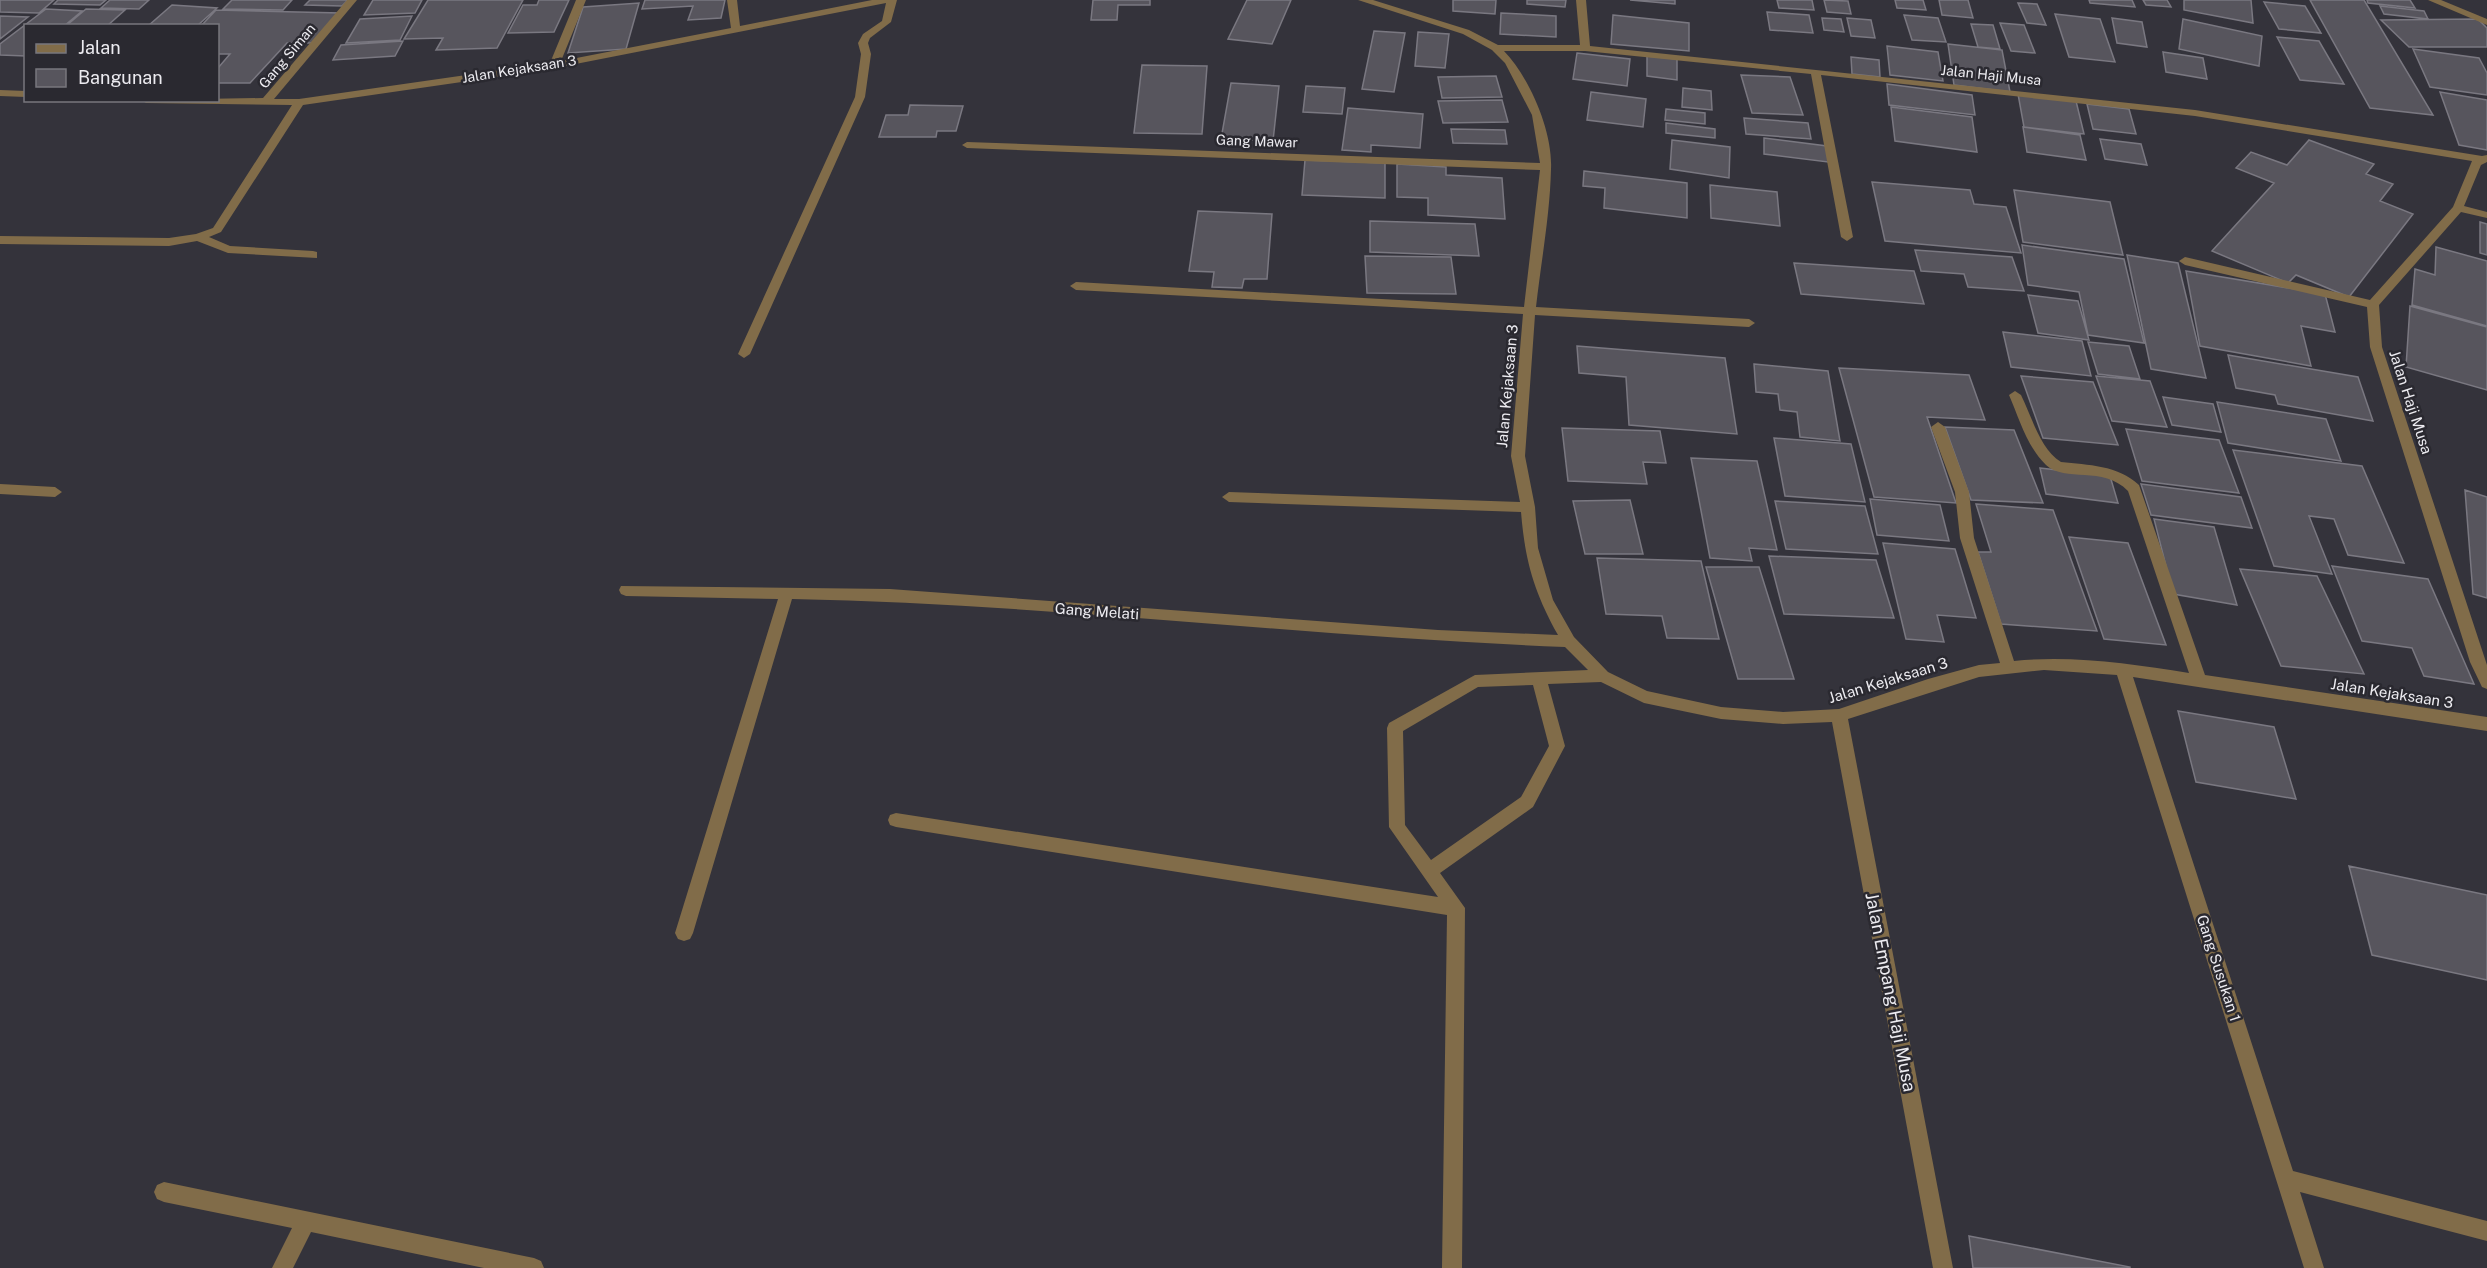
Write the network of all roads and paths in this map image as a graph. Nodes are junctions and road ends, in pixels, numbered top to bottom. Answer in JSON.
{"nodes":[{"id":1,"x":352,"y":0,"type":"edge"},
{"id":2,"x":581,"y":0,"type":"edge"},
{"id":3,"x":732,"y":0,"type":"edge"},
{"id":4,"x":887,"y":0,"type":"edge"},
{"id":5,"x":892,"y":0,"type":"edge"},
{"id":6,"x":1363,"y":0,"type":"edge"},
{"id":7,"x":1581,"y":0,"type":"edge"},
{"id":8,"x":2433,"y":0,"type":"edge"},
{"id":9,"x":2487,"y":22,"type":"edge"},
{"id":10,"x":736,"y":30,"type":"junction"},
{"id":11,"x":1496,"y":48,"type":"junction"},
{"id":12,"x":1585,"y":48,"type":"junction"},
{"id":13,"x":554,"y":65,"type":"junction"},
{"id":14,"x":1816,"y":74,"type":"junction"},
{"id":15,"x":0,"y":93,"type":"edge"},
{"id":16,"x":24,"y":94,"type":"edge"},
{"id":17,"x":219,"y":101,"type":"edge"},
{"id":18,"x":266,"y":101,"type":"junction"},
{"id":19,"x":299,"y":102,"type":"junction"},
{"id":20,"x":967,"y":145,"type":"dead end"},
{"id":21,"x":2484,"y":158,"type":"edge"},
{"id":22,"x":1545,"y":167,"type":"junction"},
{"id":23,"x":2458,"y":208,"type":"junction"},
{"id":24,"x":2487,"y":215,"type":"edge"},
{"id":25,"x":198,"y":237,"type":"junction"},
{"id":26,"x":1847,"y":237,"type":"dead end"},
{"id":27,"x":0,"y":240,"type":"edge"},
{"id":28,"x":313,"y":255,"type":"dead end"},
{"id":29,"x":2186,"y":261,"type":"dead end"},
{"id":30,"x":1076,"y":286,"type":"dead end"},
{"id":31,"x":2373,"y":304,"type":"junction"},
{"id":32,"x":1529,"y":313,"type":"junction"},
{"id":33,"x":1749,"y":323,"type":"dead end"},
{"id":34,"x":744,"y":354,"type":"dead end"},
{"id":35,"x":2015,"y":395,"type":"dead end"},
{"id":36,"x":1938,"y":427,"type":"dead end"},
{"id":37,"x":0,"y":489,"type":"edge"},
{"id":38,"x":56,"y":492,"type":"dead end"},
{"id":39,"x":1229,"y":497,"type":"dead end"},
{"id":40,"x":1528,"y":507,"type":"junction"},
{"id":41,"x":626,"y":590,"type":"dead end"},
{"id":42,"x":786,"y":595,"type":"junction"},
{"id":43,"x":1569,"y":641,"type":"junction"},
{"id":44,"x":2009,"y":668,"type":"junction"},
{"id":45,"x":2123,"y":669,"type":"junction"},
{"id":46,"x":1603,"y":676,"type":"junction"},
{"id":47,"x":1539,"y":679,"type":"junction"},
{"id":48,"x":2199,"y":681,"type":"junction"},
{"id":49,"x":2487,"y":683,"type":"edge"},
{"id":50,"x":1839,"y":715,"type":"junction"},
{"id":51,"x":2487,"y":724,"type":"edge"},
{"id":52,"x":896,"y":820,"type":"dead end"},
{"id":53,"x":1429,"y":872,"type":"junction"},
{"id":54,"x":1456,"y":908,"type":"junction"},
{"id":55,"x":684,"y":933,"type":"dead end"},
{"id":56,"x":2287,"y":1179,"type":"junction"},
{"id":57,"x":164,"y":1192,"type":"dead end"},
{"id":58,"x":306,"y":1221,"type":"junction"},
{"id":59,"x":2487,"y":1231,"type":"edge"},
{"id":60,"x":282,"y":1268,"type":"edge"},
{"id":61,"x":534,"y":1268,"type":"edge"},
{"id":62,"x":1452,"y":1268,"type":"edge"},
{"id":63,"x":1943,"y":1268,"type":"edge"},
{"id":64,"x":2314,"y":1268,"type":"edge"}],
"edges":[{"from":1,"to":18,"type":"street","name":"Gang Siman"},
{"from":2,"to":13,"type":"street"},
{"from":3,"to":10,"type":"street"},
{"from":4,"to":10,"type":"street","name":"Jalan Kejaksaan 3"},
{"from":5,"to":34,"type":"street"},
{"from":6,"to":11,"type":"street","name":"Jalan Kejaksaan 3"},
{"from":7,"to":12,"type":"street"},
{"from":8,"to":9,"type":"street"},
{"from":10,"to":13,"type":"street","name":"Jalan Kejaksaan 3"},
{"from":11,"to":12,"type":"street","name":"Jalan Haji Musa"},
{"from":11,"to":22,"type":"street","name":"Jalan Kejaksaan 3"},
{"from":12,"to":14,"type":"street","name":"Jalan Haji Musa"},
{"from":13,"to":19,"type":"street","name":"Jalan Kejaksaan 3"},
{"from":14,"to":21,"type":"street","name":"Jalan Haji Musa"},
{"from":14,"to":26,"type":"street"},
{"from":15,"to":16,"type":"street"},
{"from":17,"to":18,"type":"street","name":"Jalan Kejaksaan 3"},
{"from":18,"to":19,"type":"street","name":"Jalan Kejaksaan 3"},
{"from":19,"to":25,"type":"street"},
{"from":20,"to":22,"type":"street","name":"Gang Mawar"},
{"from":21,"to":23,"type":"street","name":"Jalan Haji Musa"},
{"from":22,"to":32,"type":"street","name":"Jalan Kejaksaan 3"},
{"from":23,"to":24,"type":"street"},
{"from":23,"to":31,"type":"street","name":"Jalan Haji Musa"},
{"from":25,"to":27,"type":"street"},
{"from":25,"to":28,"type":"street"},
{"from":29,"to":31,"type":"street"},
{"from":30,"to":32,"type":"street"},
{"from":31,"to":49,"type":"street","name":"Jalan Haji Musa"},
{"from":32,"to":33,"type":"street"},
{"from":32,"to":40,"type":"street","name":"Jalan Kejaksaan 3"},
{"from":35,"to":48,"type":"street"},
{"from":36,"to":44,"type":"street"},
{"from":37,"to":38,"type":"street"},
{"from":39,"to":40,"type":"street"},
{"from":40,"to":43,"type":"street","name":"Jalan Kejaksaan 3"},
{"from":41,"to":42,"type":"street","name":"Gang Melati"},
{"from":42,"to":43,"type":"street","name":"Gang Melati"},
{"from":42,"to":55,"type":"street"},
{"from":43,"to":46,"type":"street","name":"Jalan Kejaksaan 3"},
{"from":44,"to":45,"type":"street","name":"Jalan Kejaksaan 3"},
{"from":44,"to":50,"type":"street","name":"Jalan Kejaksaan 3"},
{"from":45,"to":48,"type":"street","name":"Jalan Kejaksaan 3"},
{"from":45,"to":56,"type":"street","name":"Gang Susukan 1"},
{"from":46,"to":47,"type":"street"},
{"from":46,"to":50,"type":"street","name":"Jalan Kejaksaan 3"},
{"from":47,"to":53,"type":"street"},
{"from":47,"to":53,"type":"street"},
{"from":48,"to":51,"type":"street","name":"Jalan Kejaksaan 3"},
{"from":50,"to":63,"type":"street","name":"Jalan Empang Haji Musa"},
{"from":52,"to":54,"type":"street"},
{"from":53,"to":54,"type":"street"},
{"from":54,"to":62,"type":"street"},
{"from":56,"to":59,"type":"street"},
{"from":56,"to":64,"type":"street","name":"Gang Susukan 1"},
{"from":57,"to":58,"type":"street"},
{"from":58,"to":60,"type":"street"},
{"from":58,"to":61,"type":"street"}]}
